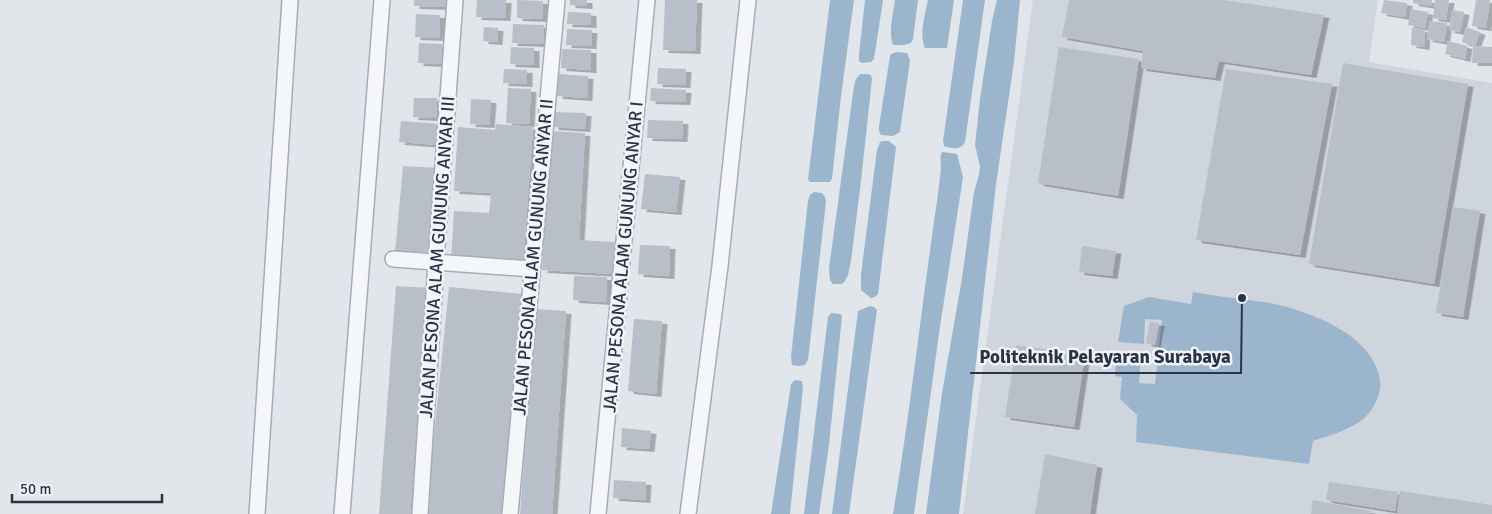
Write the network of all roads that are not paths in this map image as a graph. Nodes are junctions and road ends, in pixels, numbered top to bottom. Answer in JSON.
{"nodes":[{"id":1,"x":290,"y":0,"type":"edge"},
{"id":2,"x":382,"y":0,"type":"edge"},
{"id":3,"x":455,"y":0,"type":"edge"},
{"id":4,"x":557,"y":0,"type":"edge"},
{"id":5,"x":647,"y":0,"type":"edge"},
{"id":6,"x":748,"y":0,"type":"edge"},
{"id":7,"x":393,"y":258,"type":"dead end"},
{"id":8,"x":436,"y":262,"type":"junction"},
{"id":9,"x":532,"y":269,"type":"junction"},
{"id":10,"x":257,"y":514,"type":"edge"},
{"id":11,"x":342,"y":514,"type":"edge"},
{"id":12,"x":420,"y":514,"type":"edge"},
{"id":13,"x":510,"y":514,"type":"edge"},
{"id":14,"x":598,"y":514,"type":"edge"},
{"id":15,"x":688,"y":514,"type":"edge"}],
"edges":[{"from":1,"to":10,"type":"street"},
{"from":2,"to":11,"type":"street"},
{"from":3,"to":8,"type":"street","name":"JALAN PESONA ALAM GUNUNG ANYAR III"},
{"from":4,"to":9,"type":"street","name":"JALAN PESONA ALAM GUNUNG ANYAR II"},
{"from":5,"to":14,"type":"street","name":"JALAN PESONA ALAM GUNUNG ANYAR I"},
{"from":6,"to":15,"type":"street"},
{"from":7,"to":8,"type":"street"},
{"from":8,"to":9,"type":"street"},
{"from":8,"to":12,"type":"street","name":"JALAN PESONA ALAM GUNUNG ANYAR III"},
{"from":9,"to":13,"type":"street","name":"JALAN PESONA ALAM GUNUNG ANYAR II"}]}
